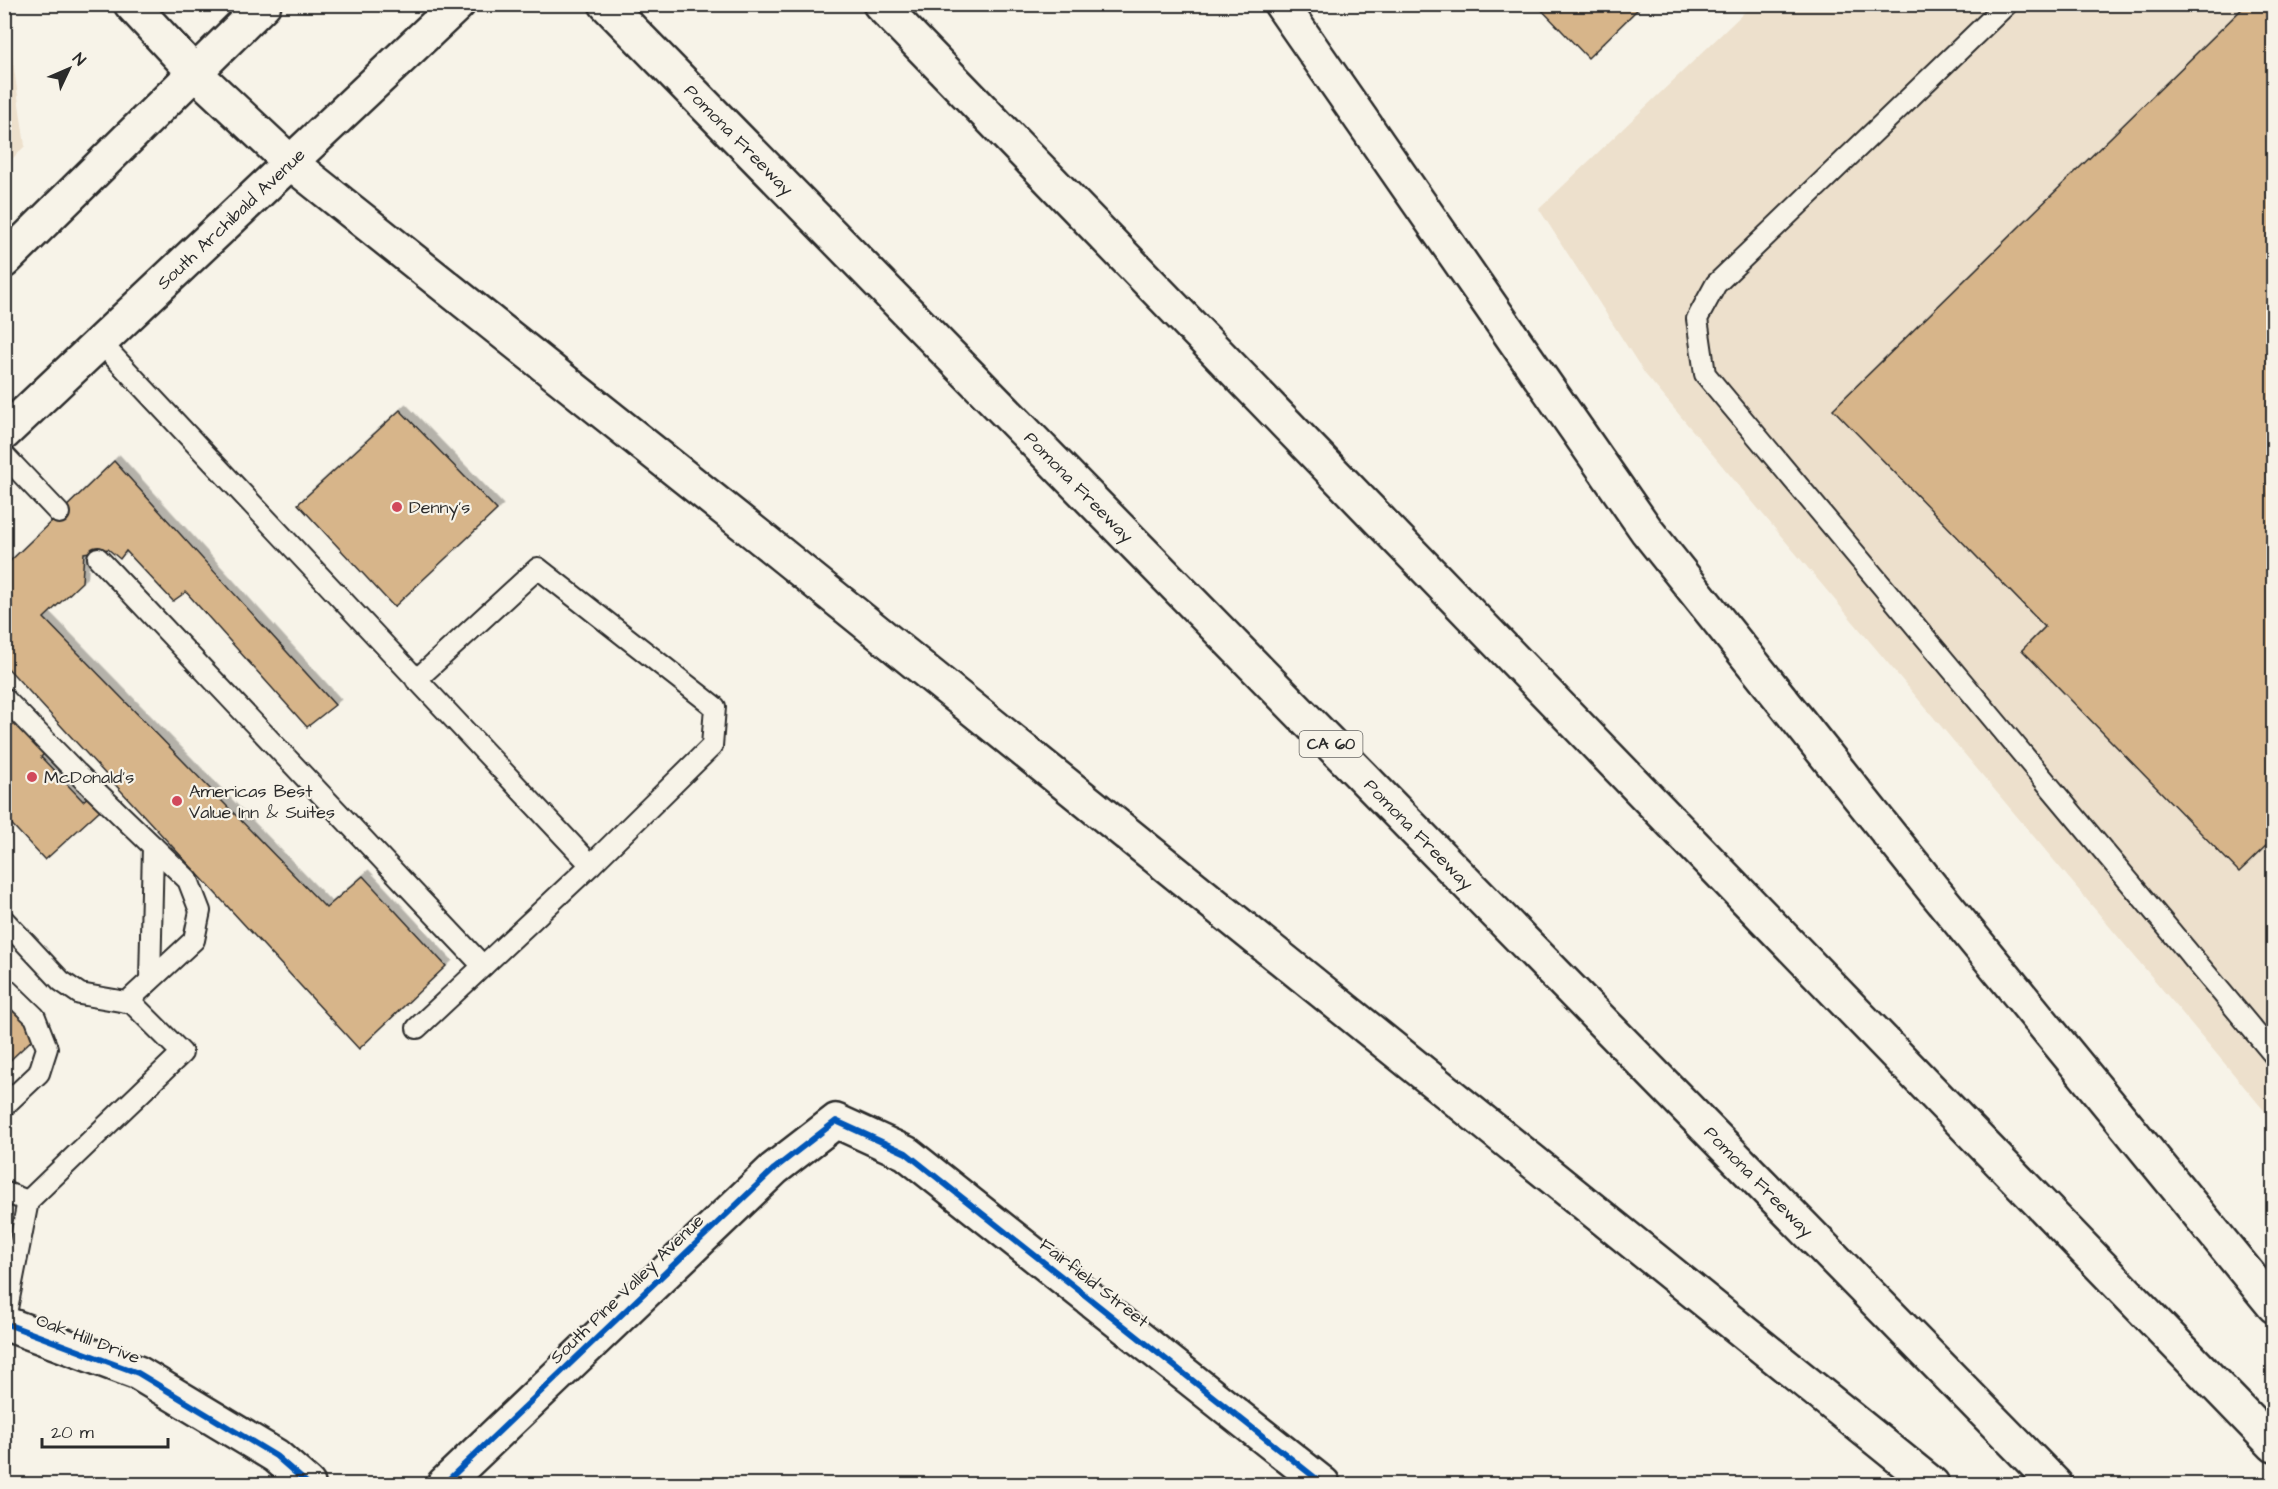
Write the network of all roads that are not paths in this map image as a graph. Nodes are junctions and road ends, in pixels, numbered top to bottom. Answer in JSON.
{"nodes":[{"id":1,"x":131,"y":4,"type":"edge"},
{"id":2,"x":264,"y":4,"type":"edge"},
{"id":3,"x":458,"y":4,"type":"edge"},
{"id":4,"x":606,"y":4,"type":"edge"},
{"id":5,"x":880,"y":4,"type":"edge"},
{"id":6,"x":1281,"y":4,"type":"edge"},
{"id":7,"x":2007,"y":4,"type":"edge"},
{"id":8,"x":194,"y":72,"type":"junction"},
{"id":9,"x":291,"y":163,"type":"junction"},
{"id":10,"x":4,"y":261,"type":"edge"},
{"id":11,"x":101,"y":343,"type":"junction"},
{"id":12,"x":4,"y":434,"type":"edge"},
{"id":13,"x":4,"y":455,"type":"edge"},
{"id":14,"x":59,"y":513,"type":"dead end"},
{"id":15,"x":98,"y":558,"type":"dead end"},
{"id":16,"x":417,"y":680,"type":"junction"},
{"id":17,"x":4,"y":698,"type":"edge"},
{"id":18,"x":153,"y":846,"type":"junction"},
{"id":19,"x":591,"y":865,"type":"junction"},
{"id":20,"x":4,"y":920,"type":"edge"},
{"id":21,"x":483,"y":966,"type":"junction"},
{"id":22,"x":150,"y":980,"type":"junction"},
{"id":23,"x":4,"y":987,"type":"edge"},
{"id":24,"x":127,"y":1002,"type":"junction"},
{"id":25,"x":417,"y":1028,"type":"dead end"},
{"id":26,"x":2274,"y":1055,"type":"edge"},
{"id":27,"x":4,"y":1106,"type":"edge"},
{"id":28,"x":836,"y":1121,"type":"joint"},
{"id":29,"x":4,"y":1192,"type":"edge"},
{"id":30,"x":28,"y":1201,"type":"junction"},
{"id":31,"x":2274,"y":1306,"type":"edge"},
{"id":32,"x":5,"y":1323,"type":"edge"},
{"id":33,"x":2274,"y":1445,"type":"edge"},
{"id":34,"x":309,"y":1485,"type":"edge"},
{"id":35,"x":444,"y":1485,"type":"edge"},
{"id":36,"x":1323,"y":1485,"type":"edge"},
{"id":37,"x":1932,"y":1485,"type":"edge"},
{"id":38,"x":2055,"y":1485,"type":"edge"}],
"edges":[{"from":1,"to":8,"type":"main road"},
{"from":2,"to":8,"type":"main road"},
{"from":3,"to":9,"type":"main road","name":"South Archibald Avenue"},
{"from":4,"to":38,"type":"main road","name":"Pomona Freeway","number":"CA 60"},
{"from":5,"to":33,"type":"main road"},
{"from":6,"to":31,"type":"main road"},
{"from":7,"to":26,"type":"lane"},
{"from":8,"to":9,"type":"main road"},
{"from":8,"to":10,"type":"main road"},
{"from":9,"to":11,"type":"main road","name":"South Archibald Avenue"},
{"from":9,"to":37,"type":"main road"},
{"from":11,"to":12,"type":"main road","name":"South Archibald Avenue"},
{"from":11,"to":16,"type":"lane"},
{"from":13,"to":14,"type":"lane"},
{"from":15,"to":21,"type":"lane"},
{"from":16,"to":19,"type":"lane"},
{"from":16,"to":19,"type":"lane"},
{"from":17,"to":18,"type":"lane"},
{"from":18,"to":22,"type":"lane"},
{"from":18,"to":22,"type":"lane"},
{"from":19,"to":21,"type":"lane"},
{"from":20,"to":24,"type":"lane"},
{"from":21,"to":25,"type":"lane"},
{"from":22,"to":24,"type":"lane"},
{"from":23,"to":27,"type":"lane"},
{"from":24,"to":30,"type":"lane"},
{"from":28,"to":35,"type":"main road","name":"South Pine Valley Avenue"},
{"from":28,"to":36,"type":"main road","name":"Fairfield Street"},
{"from":29,"to":30,"type":"lane"},
{"from":30,"to":32,"type":"lane"},
{"from":32,"to":34,"type":"main road","name":"Oak Hill Drive"}]}
